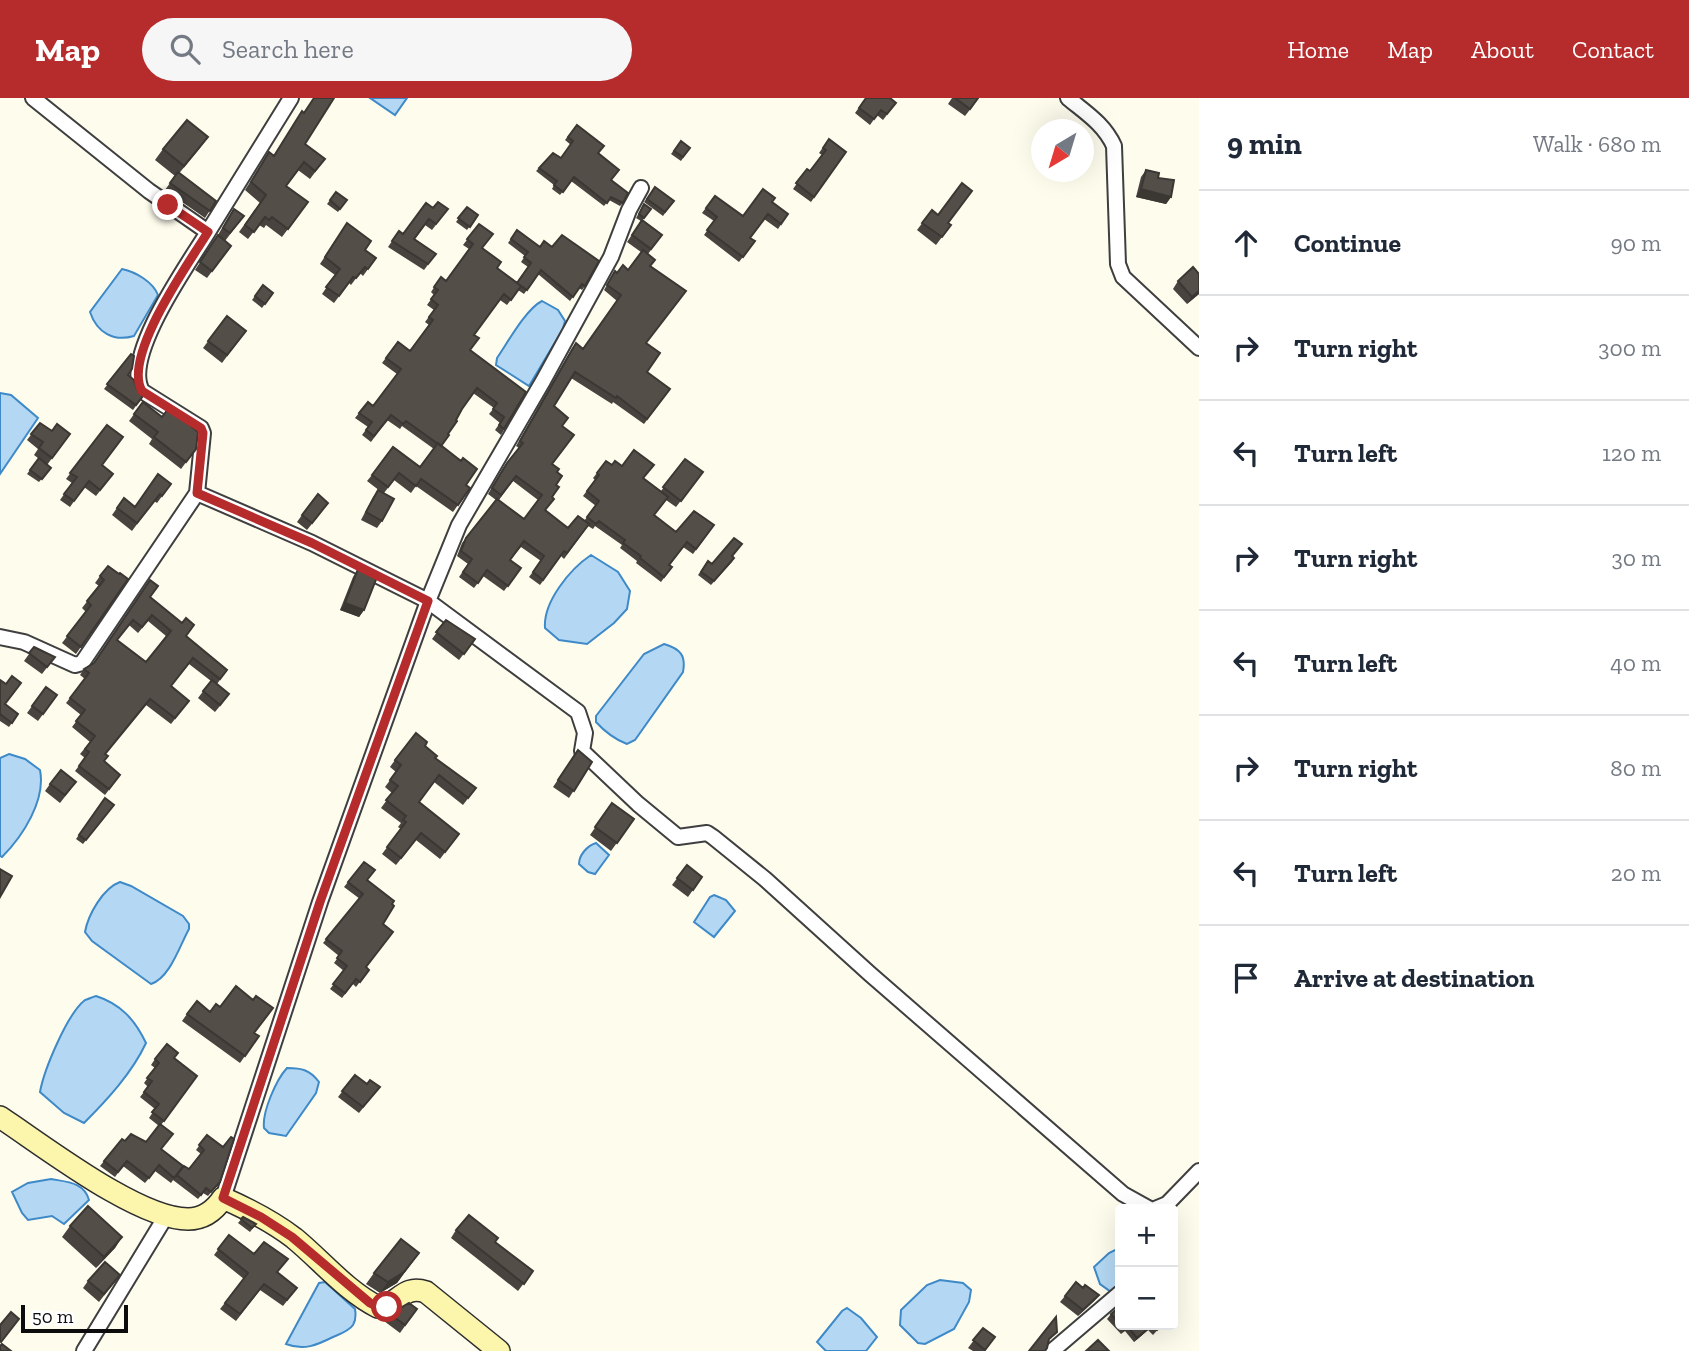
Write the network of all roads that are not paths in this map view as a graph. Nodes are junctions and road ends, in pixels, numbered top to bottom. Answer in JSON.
{"nodes":[{"id":1,"x":33,"y":98,"type":"edge"},
{"id":2,"x":291,"y":98,"type":"edge"},
{"id":3,"x":1068,"y":98,"type":"edge"},
{"id":4,"x":641,"y":188,"type":"dead end"},
{"id":5,"x":208,"y":232,"type":"junction"},
{"id":6,"x":1199,"y":348,"type":"edge"},
{"id":7,"x":197,"y":493,"type":"junction"},
{"id":8,"x":428,"y":601,"type":"junction"},
{"id":9,"x":0,"y":637,"type":"edge"},
{"id":10,"x":0,"y":1117,"type":"edge"},
{"id":11,"x":1199,"y":1171,"type":"edge"},
{"id":12,"x":223,"y":1198,"type":"junction"},
{"id":13,"x":1142,"y":1204,"type":"edge"},
{"id":14,"x":1167,"y":1204,"type":"edge"},
{"id":15,"x":166,"y":1216,"type":"junction"},
{"id":16,"x":1115,"y":1297,"type":"edge"},
{"id":17,"x":84,"y":1351,"type":"edge"},
{"id":18,"x":499,"y":1351,"type":"edge"},
{"id":19,"x":1052,"y":1351,"type":"edge"}],
"edges":[{"from":1,"to":5,"type":"street"},
{"from":2,"to":5,"type":"street"},
{"from":3,"to":6,"type":"street"},
{"from":4,"to":8,"type":"street"},
{"from":5,"to":7,"type":"street"},
{"from":7,"to":8,"type":"street"},
{"from":7,"to":9,"type":"street"},
{"from":8,"to":12,"type":"street"},
{"from":8,"to":13,"type":"street"},
{"from":10,"to":15,"type":"street"},
{"from":11,"to":14,"type":"street"},
{"from":12,"to":15,"type":"street"},
{"from":12,"to":18,"type":"street"},
{"from":15,"to":17,"type":"street"},
{"from":16,"to":19,"type":"street"}]}
